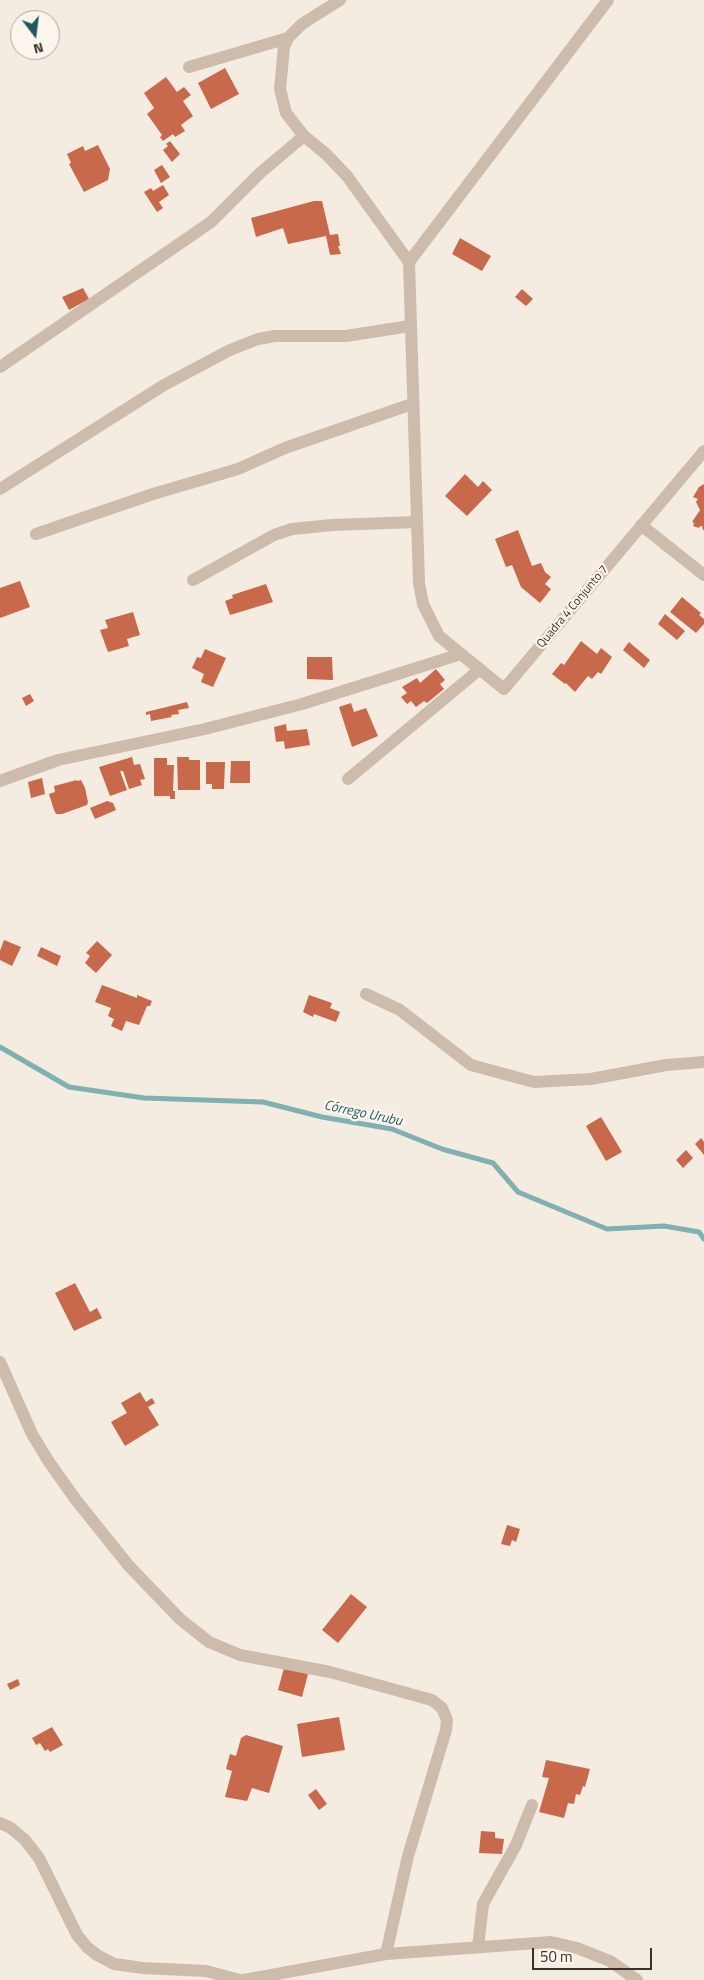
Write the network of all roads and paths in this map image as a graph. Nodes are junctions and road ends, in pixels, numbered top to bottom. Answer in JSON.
{"nodes":[{"id":1,"x":340,"y":0,"type":"edge"},
{"id":2,"x":608,"y":0,"type":"edge"},
{"id":3,"x":288,"y":38,"type":"junction"},
{"id":4,"x":189,"y":67,"type":"dead end"},
{"id":5,"x":304,"y":136,"type":"junction"},
{"id":6,"x":409,"y":262,"type":"junction"},
{"id":7,"x":410,"y":326,"type":"junction"},
{"id":8,"x":0,"y":367,"type":"edge"},
{"id":9,"x":412,"y":404,"type":"junction"},
{"id":10,"x":704,"y":451,"type":"edge"},
{"id":11,"x":0,"y":489,"type":"edge"},
{"id":12,"x":416,"y":522,"type":"junction"},
{"id":13,"x":641,"y":525,"type":"junction"},
{"id":14,"x":36,"y":534,"type":"dead end"},
{"id":15,"x":704,"y":574,"type":"edge"},
{"id":16,"x":193,"y":580,"type":"dead end"},
{"id":17,"x":462,"y":654,"type":"junction"},
{"id":18,"x":480,"y":669,"type":"junction"},
{"id":19,"x":348,"y":779,"type":"dead end"},
{"id":20,"x":0,"y":781,"type":"edge"},
{"id":21,"x":366,"y":994,"type":"dead end"},
{"id":22,"x":704,"y":1062,"type":"edge"},
{"id":23,"x":0,"y":1362,"type":"edge"},
{"id":24,"x":532,"y":1806,"type":"dead end"},
{"id":25,"x":0,"y":1823,"type":"edge"},
{"id":26,"x":478,"y":1947,"type":"junction"},
{"id":27,"x":386,"y":1954,"type":"junction"},
{"id":28,"x":240,"y":1980,"type":"edge"},
{"id":29,"x":244,"y":1980,"type":"edge"},
{"id":30,"x":637,"y":1980,"type":"edge"}],
"edges":[{"from":1,"to":3,"type":"street"},
{"from":2,"to":6,"type":"street"},
{"from":3,"to":4,"type":"street"},
{"from":3,"to":5,"type":"street"},
{"from":5,"to":6,"type":"street"},
{"from":5,"to":8,"type":"street"},
{"from":6,"to":7,"type":"street"},
{"from":7,"to":9,"type":"street"},
{"from":7,"to":11,"type":"street"},
{"from":9,"to":12,"type":"street"},
{"from":9,"to":14,"type":"street"},
{"from":10,"to":13,"type":"street","name":"Quadra 4 Conjunto 7"},
{"from":12,"to":16,"type":"street"},
{"from":12,"to":17,"type":"street"},
{"from":13,"to":15,"type":"street"},
{"from":13,"to":18,"type":"street","name":"Quadra 4 Conjunto 7"},
{"from":17,"to":18,"type":"street"},
{"from":17,"to":20,"type":"street"},
{"from":18,"to":19,"type":"street"},
{"from":21,"to":22,"type":"street"},
{"from":23,"to":27,"type":"street"},
{"from":24,"to":26,"type":"street"},
{"from":25,"to":28,"type":"street"},
{"from":26,"to":27,"type":"street"},
{"from":26,"to":30,"type":"street"},
{"from":27,"to":29,"type":"street"}]}
